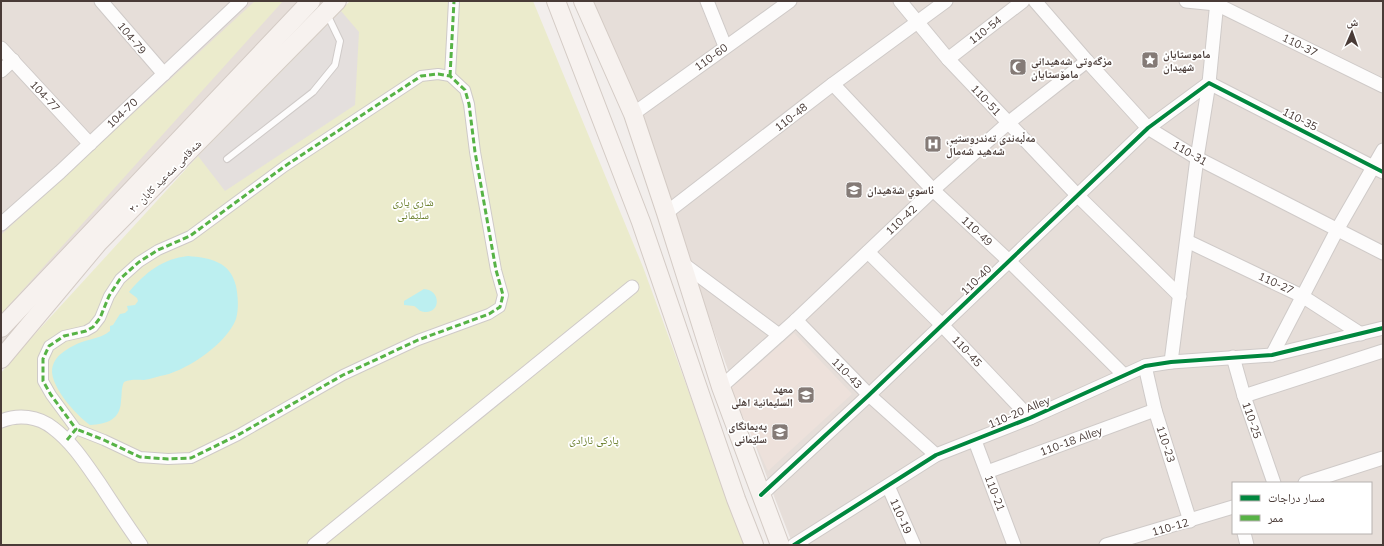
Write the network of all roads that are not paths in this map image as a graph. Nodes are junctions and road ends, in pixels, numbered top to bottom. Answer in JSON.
{"nodes":[{"id":1,"x":101,"y":1,"type":"edge"},
{"id":2,"x":241,"y":1,"type":"edge"},
{"id":3,"x":311,"y":1,"type":"edge"},
{"id":4,"x":454,"y":1,"type":"edge"},
{"id":5,"x":556,"y":1,"type":"edge"},
{"id":6,"x":583,"y":1,"type":"edge"},
{"id":7,"x":707,"y":1,"type":"edge"},
{"id":8,"x":790,"y":1,"type":"edge"},
{"id":9,"x":900,"y":1,"type":"edge"},
{"id":10,"x":946,"y":1,"type":"edge"},
{"id":11,"x":1023,"y":1,"type":"edge"},
{"id":12,"x":1036,"y":1,"type":"edge"},
{"id":13,"x":1186,"y":1,"type":"edge"},
{"id":14,"x":1216,"y":3,"type":"edge"},
{"id":15,"x":332,"y":7,"type":"edge"},
{"id":16,"x":918,"y":23,"type":"junction"},
{"id":17,"x":725,"y":46,"type":"junction"},
{"id":18,"x":1,"y":48,"type":"edge"},
{"id":19,"x":948,"y":59,"type":"junction"},
{"id":20,"x":13,"y":60,"type":"junction"},
{"id":21,"x":1087,"y":61,"type":"junction"},
{"id":22,"x":1,"y":71,"type":"edge"},
{"id":23,"x":164,"y":74,"type":"junction"},
{"id":24,"x":450,"y":76,"type":"junction"},
{"id":25,"x":1209,"y":83,"type":"junction"},
{"id":26,"x":834,"y":84,"type":"junction"},
{"id":27,"x":1383,"y":86,"type":"edge"},
{"id":28,"x":633,"y":114,"type":"junction"},
{"id":29,"x":1008,"y":123,"type":"junction"},
{"id":30,"x":1148,"y":128,"type":"junction"},
{"id":31,"x":90,"y":144,"type":"junction"},
{"id":32,"x":1383,"y":150,"type":"edge"},
{"id":33,"x":1198,"y":158,"type":"junction"},
{"id":34,"x":227,"y":160,"type":"dead end"},
{"id":35,"x":1378,"y":170,"type":"edge"},
{"id":36,"x":933,"y":190,"type":"junction"},
{"id":37,"x":1078,"y":196,"type":"junction"},
{"id":38,"x":666,"y":213,"type":"junction"},
{"id":39,"x":1,"y":224,"type":"edge"},
{"id":40,"x":1336,"y":230,"type":"junction"},
{"id":41,"x":1187,"y":241,"type":"junction"},
{"id":42,"x":868,"y":252,"type":"junction"},
{"id":43,"x":1383,"y":254,"type":"edge"},
{"id":44,"x":1008,"y":261,"type":"junction"},
{"id":45,"x":682,"y":263,"type":"junction"},
{"id":46,"x":632,"y":287,"type":"dead end"},
{"id":47,"x":1180,"y":296,"type":"junction"},
{"id":48,"x":1302,"y":296,"type":"junction"},
{"id":49,"x":796,"y":320,"type":"junction"},
{"id":50,"x":942,"y":325,"type":"junction"},
{"id":51,"x":1,"y":328,"type":"edge"},
{"id":52,"x":1383,"y":328,"type":"edge"},
{"id":53,"x":1361,"y":334,"type":"junction"},
{"id":54,"x":779,"y":335,"type":"junction"},
{"id":55,"x":1383,"y":351,"type":"edge"},
{"id":56,"x":1272,"y":355,"type":"junction"},
{"id":57,"x":1233,"y":357,"type":"junction"},
{"id":58,"x":1,"y":359,"type":"edge"},
{"id":59,"x":1171,"y":362,"type":"junction"},
{"id":60,"x":1145,"y":366,"type":"junction"},
{"id":61,"x":1124,"y":375,"type":"junction"},
{"id":62,"x":721,"y":387,"type":"junction"},
{"id":63,"x":869,"y":395,"type":"junction"},
{"id":64,"x":1244,"y":396,"type":"junction"},
{"id":65,"x":1154,"y":410,"type":"junction"},
{"id":66,"x":1030,"y":418,"type":"junction"},
{"id":67,"x":1,"y":421,"type":"edge"},
{"id":68,"x":76,"y":428,"type":"junction"},
{"id":69,"x":67,"y":440,"type":"junction"},
{"id":70,"x":975,"y":440,"type":"junction"},
{"id":71,"x":936,"y":455,"type":"junction"},
{"id":72,"x":1383,"y":458,"type":"edge"},
{"id":73,"x":987,"y":472,"type":"junction"},
{"id":74,"x":1274,"y":482,"type":"edge"},
{"id":75,"x":1308,"y":482,"type":"edge"},
{"id":76,"x":888,"y":486,"type":"junction"},
{"id":77,"x":761,"y":495,"type":"junction"},
{"id":78,"x":1232,"y":507,"type":"edge"},
{"id":79,"x":1190,"y":521,"type":"junction"},
{"id":80,"x":1244,"y":534,"type":"edge"},
{"id":81,"x":141,"y":545,"type":"edge"},
{"id":82,"x":314,"y":545,"type":"edge"},
{"id":83,"x":754,"y":545,"type":"edge"},
{"id":84,"x":780,"y":545,"type":"edge"},
{"id":85,"x":794,"y":545,"type":"edge"},
{"id":86,"x":914,"y":545,"type":"edge"},
{"id":87,"x":1014,"y":545,"type":"edge"},
{"id":88,"x":1106,"y":545,"type":"edge"},
{"id":89,"x":1247,"y":545,"type":"edge"}],
"edges":[{"from":1,"to":23,"type":"street","name":"104-79"},
{"from":2,"to":23,"type":"street","name":"104-70"},
{"from":3,"to":51,"type":"main road","name":"شەقامی سەعید کابان ٢٠"},
{"from":4,"to":24,"type":"street"},
{"from":5,"to":83,"type":"main road"},
{"from":6,"to":28,"type":"main road"},
{"from":7,"to":17,"type":"street"},
{"from":8,"to":17,"type":"street","name":"110-60"},
{"from":9,"to":16,"type":"street","name":"110-51"},
{"from":10,"to":16,"type":"street","name":"110-48"},
{"from":11,"to":19,"type":"street","name":"110-54"},
{"from":12,"to":21,"type":"street","name":"110-31"},
{"from":13,"to":14,"type":"street"},
{"from":14,"to":25,"type":"street"},
{"from":14,"to":27,"type":"street","name":"110-37"},
{"from":15,"to":34,"type":"lane"},
{"from":15,"to":58,"type":"main road","name":"شەقامی سەعید کابان ٢٠"},
{"from":16,"to":19,"type":"street","name":"110-51"},
{"from":16,"to":26,"type":"street","name":"110-48"},
{"from":17,"to":28,"type":"street","name":"110-60"},
{"from":18,"to":20,"type":"street","name":"104-77"},
{"from":19,"to":29,"type":"street","name":"110-51"},
{"from":20,"to":22,"type":"street"},
{"from":20,"to":31,"type":"street","name":"104-77"},
{"from":21,"to":29,"type":"street","name":"110-42"},
{"from":21,"to":30,"type":"street","name":"110-31"},
{"from":23,"to":31,"type":"street","name":"104-70"},
{"from":24,"to":68,"type":"street"},
{"from":24,"to":68,"type":"street"},
{"from":25,"to":30,"type":"street","name":"110-40"},
{"from":25,"to":33,"type":"street"},
{"from":25,"to":35,"type":"street","name":"110-35"},
{"from":26,"to":36,"type":"street","name":"110-49"},
{"from":26,"to":38,"type":"street","name":"110-48"},
{"from":28,"to":38,"type":"main road"},
{"from":29,"to":36,"type":"street","name":"110-42"},
{"from":29,"to":37,"type":"street","name":"110-51"},
{"from":30,"to":33,"type":"street","name":"110-31"},
{"from":30,"to":37,"type":"street","name":"110-40"},
{"from":31,"to":39,"type":"street","name":"104-70"},
{"from":32,"to":35,"type":"street"},
{"from":33,"to":40,"type":"street","name":"110-31"},
{"from":33,"to":41,"type":"street"},
{"from":35,"to":40,"type":"street"},
{"from":36,"to":42,"type":"street","name":"110-42"},
{"from":36,"to":44,"type":"street","name":"110-49"},
{"from":37,"to":44,"type":"street","name":"110-40"},
{"from":37,"to":47,"type":"street","name":"110-51"},
{"from":38,"to":45,"type":"main road"},
{"from":40,"to":43,"type":"street","name":"110-31"},
{"from":40,"to":48,"type":"street"},
{"from":41,"to":47,"type":"street"},
{"from":41,"to":48,"type":"street","name":"110-27"},
{"from":42,"to":49,"type":"street","name":"110-42"},
{"from":42,"to":50,"type":"street","name":"110-45"},
{"from":44,"to":50,"type":"street","name":"110-40"},
{"from":44,"to":61,"type":"street","name":"110-49"},
{"from":45,"to":54,"type":"street"},
{"from":45,"to":62,"type":"main road"},
{"from":46,"to":82,"type":"street"},
{"from":47,"to":59,"type":"street"},
{"from":48,"to":53,"type":"street","name":"110-27"},
{"from":48,"to":56,"type":"street"},
{"from":49,"to":54,"type":"street","name":"110-42"},
{"from":49,"to":63,"type":"street","name":"110-43"},
{"from":50,"to":63,"type":"street","name":"110-40"},
{"from":50,"to":66,"type":"street","name":"110-45"},
{"from":52,"to":53,"type":"street","name":"110-20 Alley"},
{"from":53,"to":56,"type":"street","name":"110-20 Alley"},
{"from":54,"to":62,"type":"street","name":"110-42"},
{"from":55,"to":64,"type":"street"},
{"from":56,"to":57,"type":"street","name":"110-20 Alley"},
{"from":57,"to":59,"type":"street","name":"110-20 Alley"},
{"from":57,"to":64,"type":"street","name":"110-25"},
{"from":59,"to":60,"type":"street","name":"110-20 Alley"},
{"from":60,"to":61,"type":"street","name":"110-20 Alley"},
{"from":60,"to":65,"type":"street","name":"110-23"},
{"from":61,"to":66,"type":"street","name":"110-20 Alley"},
{"from":62,"to":77,"type":"main road"},
{"from":63,"to":71,"type":"street","name":"110-43"},
{"from":63,"to":77,"type":"street","name":"110-40"},
{"from":64,"to":74,"type":"street","name":"110-25"},
{"from":65,"to":73,"type":"street","name":"110-18 Alley"},
{"from":65,"to":79,"type":"street","name":"110-23"},
{"from":66,"to":70,"type":"street","name":"110-20 Alley"},
{"from":67,"to":69,"type":"street"},
{"from":68,"to":69,"type":"street"},
{"from":69,"to":81,"type":"street"},
{"from":70,"to":71,"type":"street","name":"110-20 Alley"},
{"from":70,"to":73,"type":"street","name":"110-21"},
{"from":71,"to":76,"type":"street","name":"110-20 Alley"},
{"from":72,"to":75,"type":"street"},
{"from":73,"to":87,"type":"street","name":"110-21"},
{"from":76,"to":85,"type":"street","name":"110-20 Alley"},
{"from":76,"to":86,"type":"street","name":"110-19"},
{"from":77,"to":84,"type":"main road"},
{"from":78,"to":79,"type":"street","name":"110-12"},
{"from":79,"to":88,"type":"street","name":"110-12"},
{"from":80,"to":89,"type":"street"}]}
